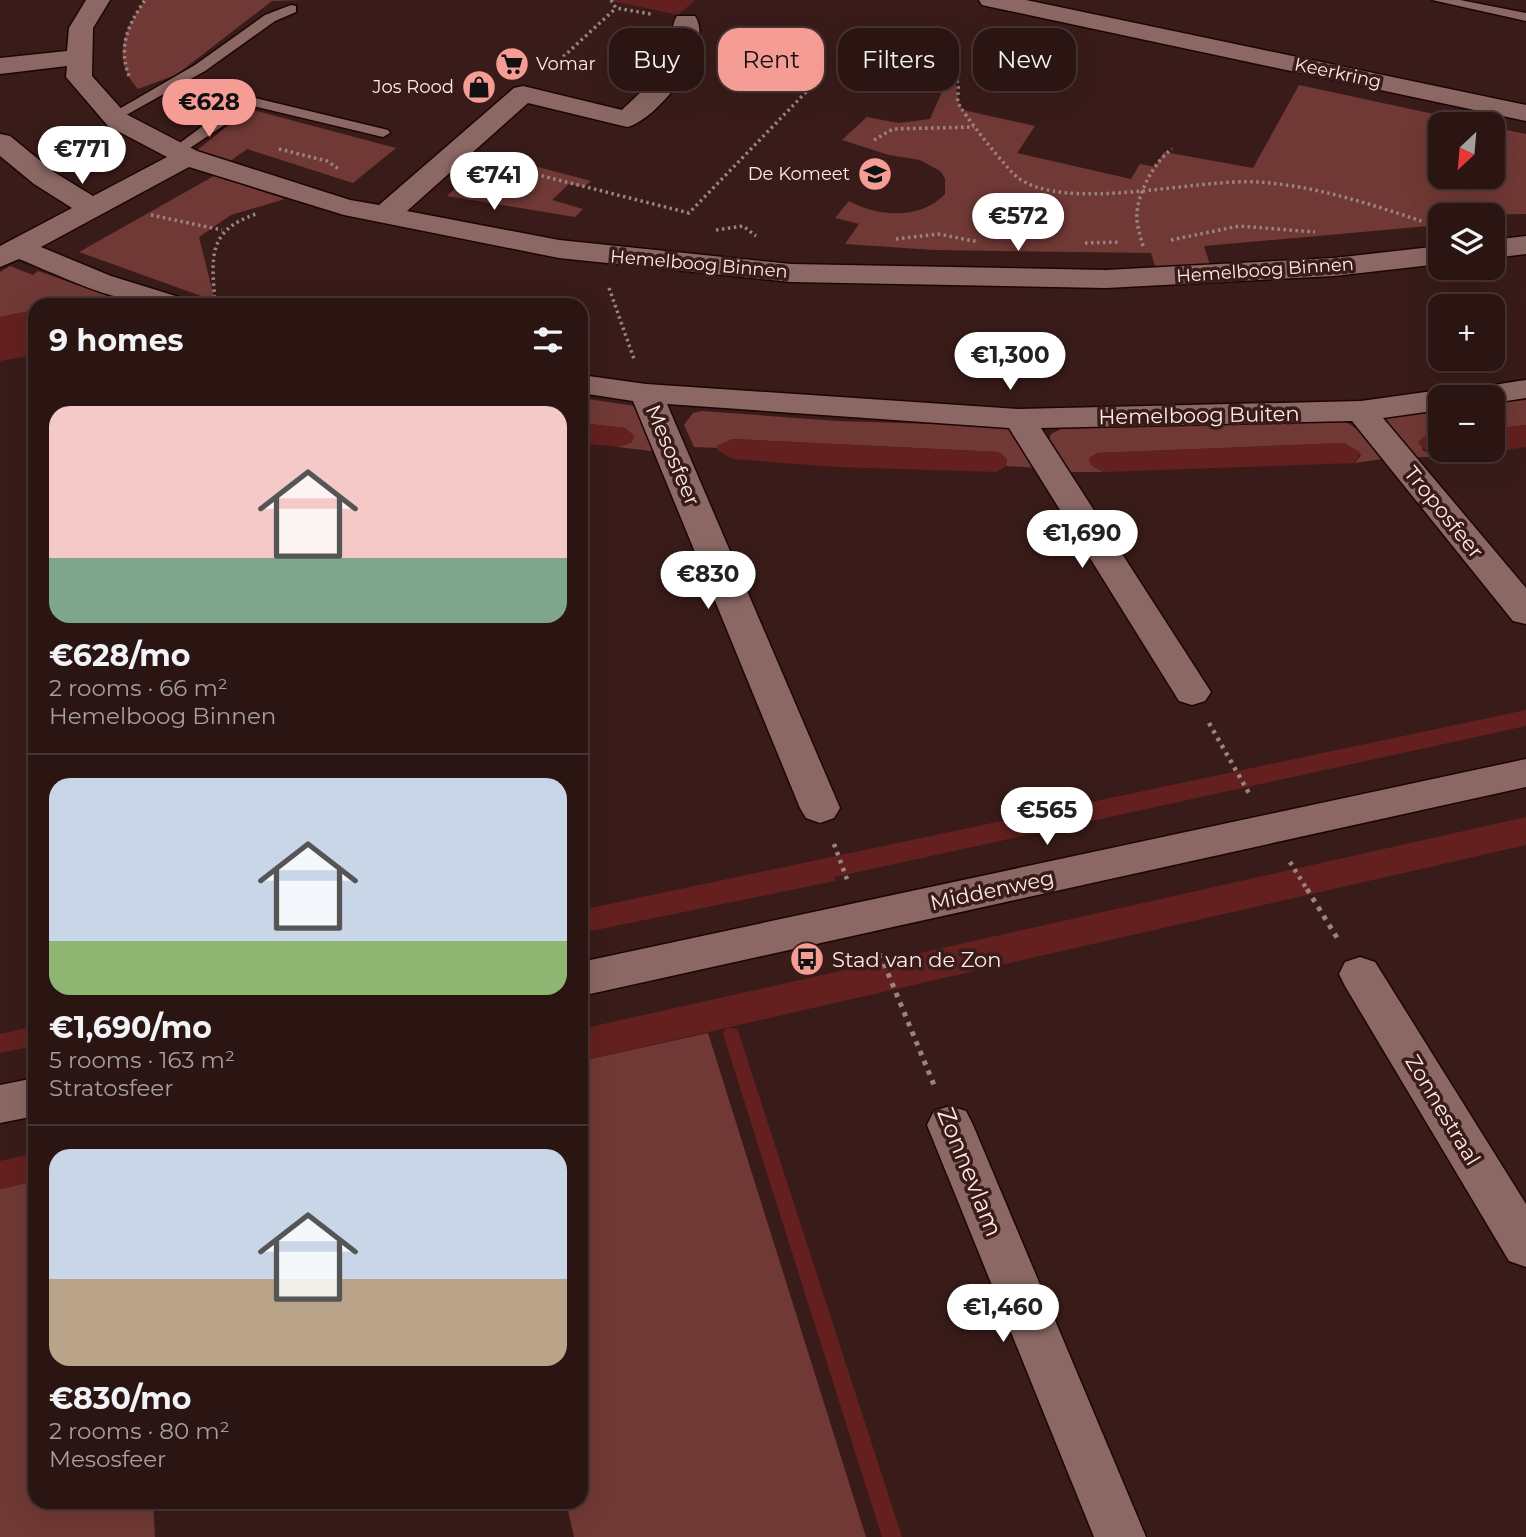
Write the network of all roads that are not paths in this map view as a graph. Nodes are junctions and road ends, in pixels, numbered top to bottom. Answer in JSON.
{"nodes":[{"id":1,"x":98,"y":0,"type":"edge"},
{"id":2,"x":991,"y":0,"type":"edge"},
{"id":3,"x":1439,"y":0,"type":"edge"},
{"id":4,"x":1029,"y":4,"type":"edge"},
{"id":5,"x":291,"y":9,"type":"dead end"},
{"id":6,"x":1526,"y":18,"type":"edge"},
{"id":7,"x":686,"y":21,"type":"dead end"},
{"id":8,"x":79,"y":57,"type":"junction"},
{"id":9,"x":0,"y":66,"type":"edge"},
{"id":10,"x":1526,"y":113,"type":"edge"},
{"id":11,"x":114,"y":116,"type":"junction"},
{"id":12,"x":383,"y":133,"type":"dead end"},
{"id":13,"x":0,"y":142,"type":"edge"},
{"id":14,"x":182,"y":154,"type":"junction"},
{"id":15,"x":92,"y":208,"type":"junction"},
{"id":16,"x":385,"y":215,"type":"junction"},
{"id":17,"x":1526,"y":245,"type":"edge"},
{"id":18,"x":1505,"y":248,"type":"edge"},
{"id":19,"x":9,"y":253,"type":"edge"},
{"id":20,"x":1428,"y":256,"type":"edge"},
{"id":21,"x":152,"y":298,"type":"edge"},
{"id":22,"x":588,"y":385,"type":"edge"},
{"id":23,"x":1526,"y":389,"type":"edge"},
{"id":24,"x":1505,"y":392,"type":"edge"},
{"id":25,"x":646,"y":393,"type":"junction"},
{"id":26,"x":1428,"y":402,"type":"edge"},
{"id":27,"x":1362,"y":411,"type":"junction"},
{"id":28,"x":1019,"y":419,"type":"junction"},
{"id":29,"x":1526,"y":612,"type":"edge"},
{"id":30,"x":1192,"y":692,"type":"dead end"},
{"id":31,"x":1526,"y":773,"type":"edge"},
{"id":32,"x":820,"y":808,"type":"dead end"},
{"id":33,"x":1360,"y":974,"type":"dead end"},
{"id":34,"x":588,"y":977,"type":"edge"},
{"id":35,"x":28,"y":1098,"type":"edge"},
{"id":36,"x":0,"y":1104,"type":"edge"},
{"id":37,"x":950,"y":1125,"type":"road end"},
{"id":38,"x":1526,"y":1246,"type":"edge"},
{"id":39,"x":1119,"y":1537,"type":"edge"}],
"edges":[{"from":1,"to":8,"type":"street","name":"Hemelboog Binnen"},
{"from":2,"to":4,"type":"street","name":"Keerkring"},
{"from":3,"to":6,"type":"lane"},
{"from":4,"to":10,"type":"street","name":"Keerkring"},
{"from":5,"to":11,"type":"lane"},
{"from":7,"to":16,"type":"street"},
{"from":8,"to":9,"type":"street"},
{"from":8,"to":11,"type":"street","name":"Hemelboog Binnen"},
{"from":11,"to":14,"type":"street","name":"Hemelboog Binnen"},
{"from":12,"to":14,"type":"lane"},
{"from":13,"to":15,"type":"street"},
{"from":14,"to":15,"type":"street"},
{"from":14,"to":16,"type":"street","name":"Hemelboog Binnen"},
{"from":15,"to":19,"type":"street"},
{"from":16,"to":20,"type":"street","name":"Hemelboog Binnen"},
{"from":17,"to":18,"type":"street"},
{"from":19,"to":21,"type":"street"},
{"from":22,"to":25,"type":"street","name":"Hemelboog Buiten"},
{"from":23,"to":24,"type":"street"},
{"from":25,"to":28,"type":"street","name":"Hemelboog Buiten"},
{"from":25,"to":32,"type":"street","name":"Mesosfeer"},
{"from":26,"to":27,"type":"street","name":"Hemelboog Buiten"},
{"from":27,"to":28,"type":"street","name":"Hemelboog Buiten"},
{"from":27,"to":29,"type":"street","name":"Troposfeer"},
{"from":28,"to":30,"type":"street"},
{"from":31,"to":34,"type":"street","name":"Middenweg"},
{"from":33,"to":38,"type":"street","name":"Zonnestraal"},
{"from":35,"to":36,"type":"street"},
{"from":37,"to":39,"type":"street","name":"Zonnevlam"}]}
